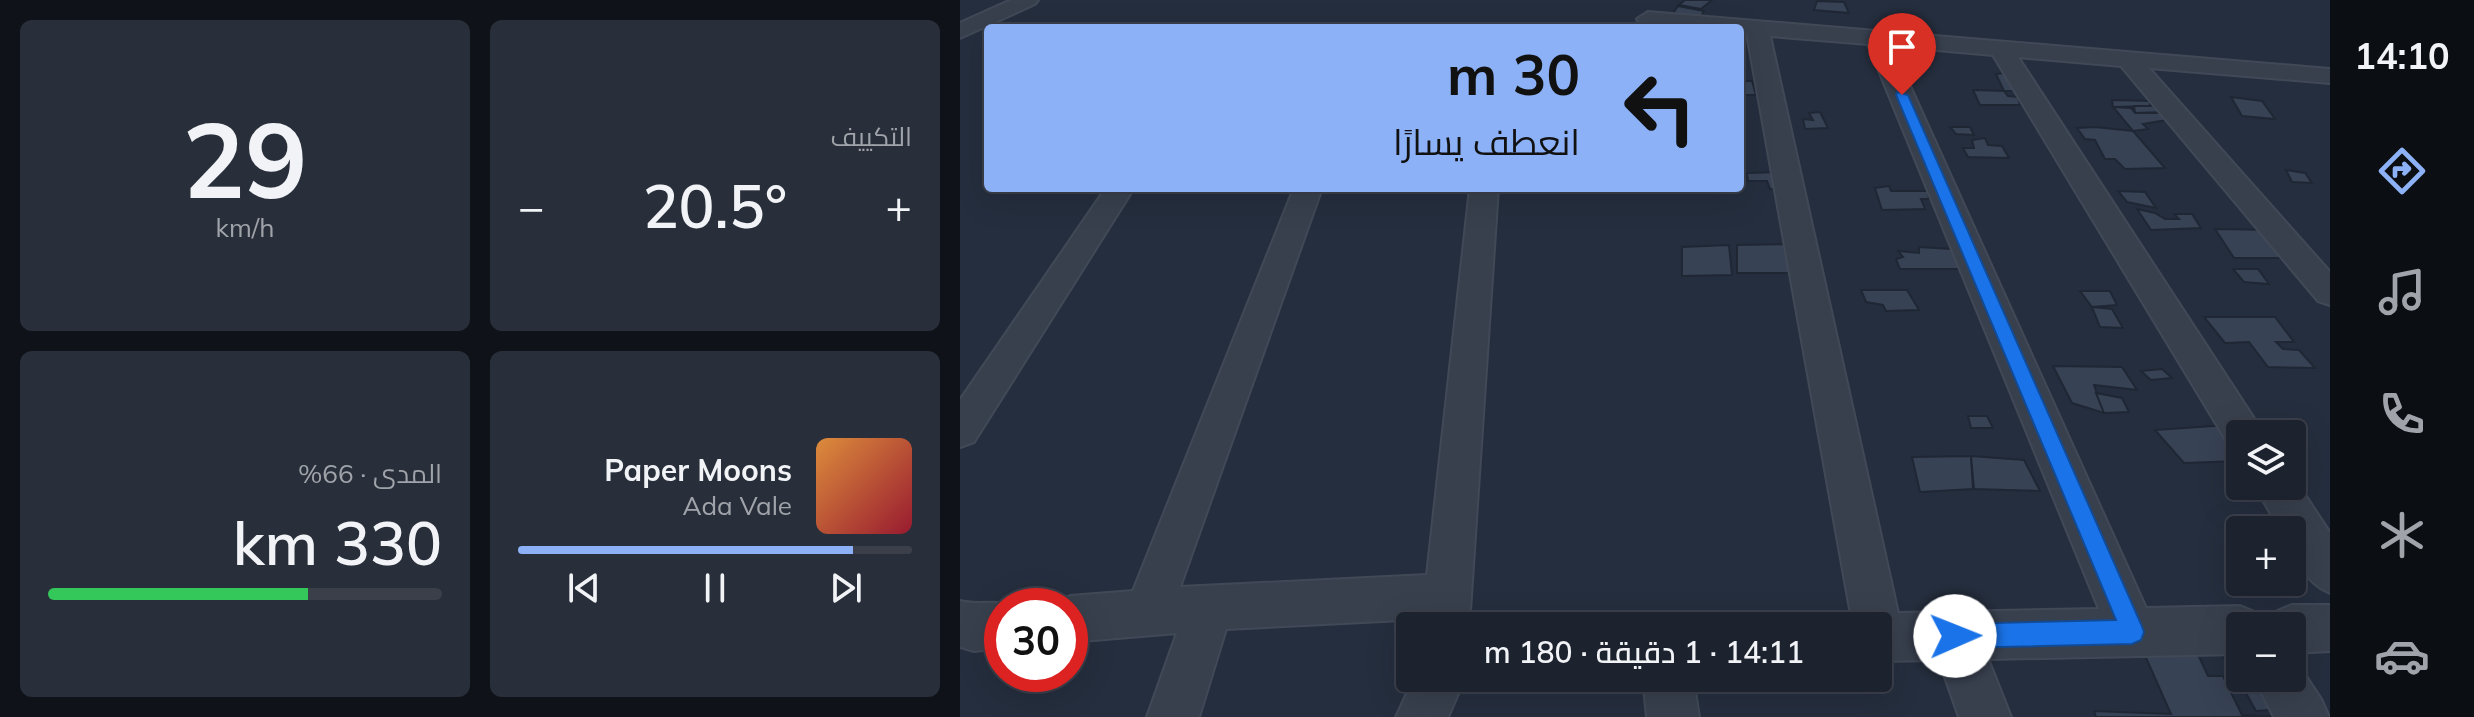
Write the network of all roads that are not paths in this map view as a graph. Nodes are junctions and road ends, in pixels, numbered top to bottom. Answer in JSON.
{"nodes":[{"id":1,"x":1028,"y":0,"type":"edge"},
{"id":2,"x":1648,"y":19,"type":"dead end"},
{"id":3,"x":1709,"y":24,"type":"edge"},
{"id":4,"x":1744,"y":27,"type":"edge"},
{"id":5,"x":1757,"y":28,"type":"junction"},
{"id":6,"x":960,"y":31,"type":"edge"},
{"id":7,"x":1877,"y":39,"type":"junction"},
{"id":8,"x":2001,"y":49,"type":"junction"},
{"id":9,"x":2128,"y":59,"type":"junction"},
{"id":10,"x":2330,"y":76,"type":"edge"},
{"id":11,"x":1117,"y":192,"type":"edge"},
{"id":12,"x":1306,"y":192,"type":"edge"},
{"id":13,"x":1484,"y":192,"type":"edge"},
{"id":14,"x":2330,"y":293,"type":"edge"},
{"id":15,"x":2234,"y":420,"type":"edge"},
{"id":16,"x":960,"y":431,"type":"edge"},
{"id":17,"x":2285,"y":500,"type":"edge"},
{"id":18,"x":2330,"y":572,"type":"edge"},
{"id":19,"x":1209,"y":607,"type":"junction"},
{"id":20,"x":1446,"y":611,"type":"edge"},
{"id":21,"x":1148,"y":612,"type":"junction"},
{"id":22,"x":1874,"y":612,"type":"edge"},
{"id":23,"x":1088,"y":617,"type":"edge"},
{"id":24,"x":2330,"y":628,"type":"edge"},
{"id":25,"x":2306,"y":629,"type":"edge"},
{"id":26,"x":2226,"y":630,"type":"edge"},
{"id":27,"x":2132,"y":632,"type":"junction"},
{"id":28,"x":1892,"y":634,"type":"edge"},
{"id":29,"x":1955,"y":636,"type":"junction"},
{"id":30,"x":1434,"y":692,"type":"edge"},
{"id":31,"x":1670,"y":692,"type":"edge"},
{"id":32,"x":2288,"y":692,"type":"edge"},
{"id":33,"x":1173,"y":717,"type":"edge"},
{"id":34,"x":1422,"y":717,"type":"edge"},
{"id":35,"x":1673,"y":717,"type":"edge"},
{"id":36,"x":1985,"y":717,"type":"edge"},
{"id":37,"x":2303,"y":717,"type":"edge"}],
"edges":[{"from":1,"to":6,"type":"street"},
{"from":2,"to":3,"type":"street"},
{"from":4,"to":5,"type":"street"},
{"from":5,"to":7,"type":"street"},
{"from":5,"to":22,"type":"street"},
{"from":7,"to":8,"type":"street"},
{"from":7,"to":27,"type":"street"},
{"from":8,"to":9,"type":"street"},
{"from":8,"to":15,"type":"street"},
{"from":9,"to":10,"type":"street"},
{"from":9,"to":14,"type":"street"},
{"from":11,"to":16,"type":"street"},
{"from":12,"to":21,"type":"street"},
{"from":13,"to":20,"type":"street"},
{"from":17,"to":18,"type":"street"},
{"from":19,"to":20,"type":"street"},
{"from":19,"to":21,"type":"street"},
{"from":19,"to":33,"type":"street"},
{"from":21,"to":23,"type":"street"},
{"from":24,"to":25,"type":"street"},
{"from":26,"to":27,"type":"street"},
{"from":27,"to":29,"type":"street"},
{"from":28,"to":29,"type":"street"},
{"from":29,"to":36,"type":"street"},
{"from":30,"to":34,"type":"street"},
{"from":31,"to":35,"type":"street"},
{"from":32,"to":37,"type":"street"}]}
